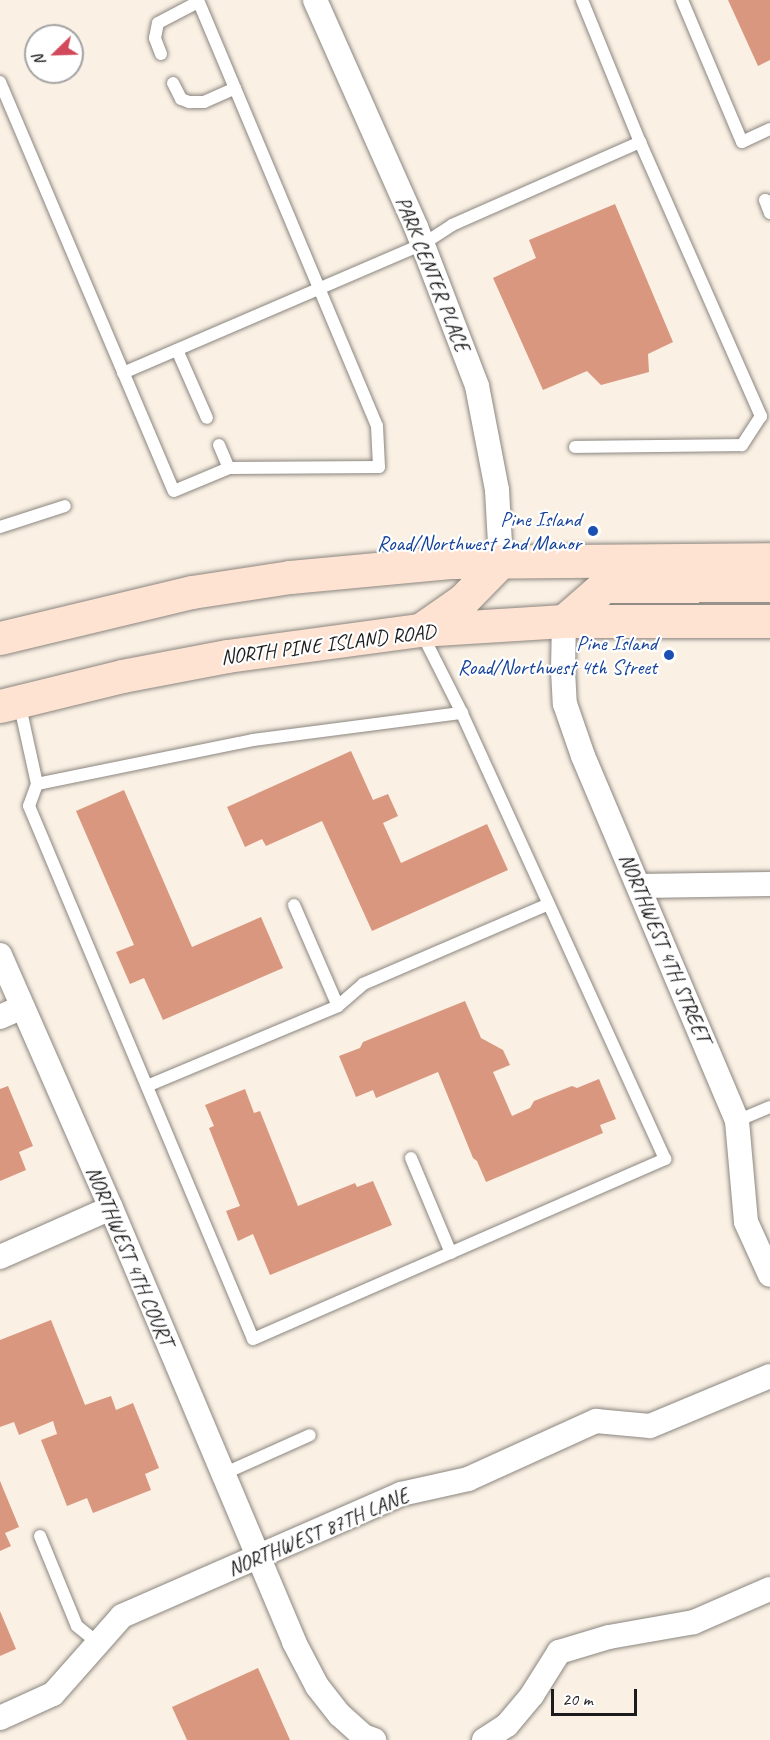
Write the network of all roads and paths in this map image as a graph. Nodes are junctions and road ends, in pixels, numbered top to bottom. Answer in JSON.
{"nodes":[{"id":1,"x":315,"y":0,"type":"edge"},
{"id":2,"x":582,"y":0,"type":"edge"},
{"id":3,"x":682,"y":0,"type":"edge"},
{"id":4,"x":198,"y":1,"type":"edge"},
{"id":5,"x":161,"y":54,"type":"dead end"},
{"id":6,"x":0,"y":82,"type":"edge"},
{"id":7,"x":173,"y":83,"type":"dead end"},
{"id":8,"x":236,"y":88,"type":"junction"},
{"id":9,"x":770,"y":129,"type":"edge"},
{"id":10,"x":640,"y":142,"type":"junction"},
{"id":11,"x":770,"y":202,"type":"edge"},
{"id":12,"x":770,"y":213,"type":"edge"},
{"id":13,"x":423,"y":244,"type":"junction"},
{"id":14,"x":320,"y":289,"type":"junction"},
{"id":15,"x":177,"y":350,"type":"junction"},
{"id":16,"x":123,"y":373,"type":"junction"},
{"id":17,"x":207,"y":418,"type":"dead end"},
{"id":18,"x":219,"y":445,"type":"dead end"},
{"id":19,"x":575,"y":447,"type":"dead end"},
{"id":20,"x":229,"y":468,"type":"junction"},
{"id":21,"x":65,"y":506,"type":"dead end"},
{"id":22,"x":0,"y":527,"type":"edge"},
{"id":23,"x":770,"y":559,"type":"edge"},
{"id":24,"x":501,"y":561,"type":"junction"},
{"id":25,"x":770,"y":585,"type":"edge"},
{"id":26,"x":564,"y":621,"type":"junction"},
{"id":27,"x":770,"y":621,"type":"edge"},
{"id":28,"x":420,"y":630,"type":"junction"},
{"id":29,"x":0,"y":638,"type":"edge"},
{"id":30,"x":10,"y":704,"type":"edge"},
{"id":31,"x":462,"y":713,"type":"junction"},
{"id":32,"x":38,"y":784,"type":"junction"},
{"id":33,"x":770,"y":884,"type":"edge"},
{"id":34,"x":640,"y":886,"type":"junction"},
{"id":35,"x":549,"y":904,"type":"junction"},
{"id":36,"x":294,"y":905,"type":"dead end"},
{"id":37,"x":0,"y":955,"type":"edge"},
{"id":38,"x":338,"y":1006,"type":"junction"},
{"id":39,"x":22,"y":1007,"type":"junction"},
{"id":40,"x":0,"y":1017,"type":"edge"},
{"id":41,"x":147,"y":1086,"type":"junction"},
{"id":42,"x":770,"y":1107,"type":"edge"},
{"id":43,"x":737,"y":1121,"type":"junction"},
{"id":44,"x":411,"y":1158,"type":"dead end"},
{"id":45,"x":111,"y":1208,"type":"junction"},
{"id":46,"x":451,"y":1252,"type":"junction"},
{"id":47,"x":0,"y":1257,"type":"edge"},
{"id":48,"x":770,"y":1275,"type":"edge"},
{"id":49,"x":770,"y":1376,"type":"edge"},
{"id":50,"x":310,"y":1435,"type":"dead end"},
{"id":51,"x":223,"y":1474,"type":"junction"},
{"id":52,"x":40,"y":1536,"type":"dead end"},
{"id":53,"x":259,"y":1557,"type":"junction"},
{"id":54,"x":770,"y":1589,"type":"edge"},
{"id":55,"x":98,"y":1643,"type":"junction"},
{"id":56,"x":0,"y":1718,"type":"edge"},
{"id":57,"x":374,"y":1740,"type":"edge"},
{"id":58,"x":484,"y":1740,"type":"edge"}],
"edges":[{"from":1,"to":13,"type":"street","name":"PARK CENTER PLACE"},
{"from":2,"to":10,"type":"lane"},
{"from":3,"to":9,"type":"lane"},
{"from":4,"to":5,"type":"lane"},
{"from":4,"to":8,"type":"lane"},
{"from":6,"to":16,"type":"lane"},
{"from":7,"to":8,"type":"lane"},
{"from":8,"to":14,"type":"lane"},
{"from":10,"to":13,"type":"lane"},
{"from":10,"to":19,"type":"lane"},
{"from":11,"to":12,"type":"lane"},
{"from":13,"to":14,"type":"lane"},
{"from":13,"to":24,"type":"street","name":"PARK CENTER PLACE"},
{"from":14,"to":15,"type":"lane"},
{"from":14,"to":20,"type":"lane"},
{"from":15,"to":16,"type":"lane"},
{"from":15,"to":17,"type":"lane"},
{"from":16,"to":20,"type":"lane"},
{"from":18,"to":20,"type":"lane"},
{"from":21,"to":22,"type":"lane"},
{"from":23,"to":24,"type":"main road"},
{"from":24,"to":28,"type":"main road"},
{"from":24,"to":29,"type":"main road"},
{"from":25,"to":26,"type":"main road"},
{"from":26,"to":27,"type":"main road","name":"NORTH PINE ISLAND ROAD"},
{"from":26,"to":28,"type":"main road","name":"NORTH PINE ISLAND ROAD"},
{"from":26,"to":34,"type":"street","name":"NORTHWEST 4TH STREET"},
{"from":28,"to":30,"type":"main road","name":"NORTH PINE ISLAND ROAD"},
{"from":28,"to":31,"type":"lane"},
{"from":30,"to":32,"type":"lane"},
{"from":31,"to":32,"type":"lane"},
{"from":31,"to":35,"type":"lane"},
{"from":32,"to":41,"type":"lane"},
{"from":33,"to":34,"type":"street"},
{"from":34,"to":43,"type":"street","name":"NORTHWEST 4TH STREET"},
{"from":35,"to":38,"type":"lane"},
{"from":35,"to":46,"type":"lane"},
{"from":36,"to":38,"type":"lane"},
{"from":37,"to":39,"type":"street","name":"NORTHWEST 4TH COURT"},
{"from":38,"to":41,"type":"lane"},
{"from":39,"to":40,"type":"street"},
{"from":39,"to":45,"type":"street","name":"NORTHWEST 4TH COURT"},
{"from":41,"to":46,"type":"lane"},
{"from":42,"to":43,"type":"lane"},
{"from":43,"to":48,"type":"street","name":"NORTHWEST 4TH STREET"},
{"from":44,"to":46,"type":"lane"},
{"from":45,"to":47,"type":"street"},
{"from":45,"to":51,"type":"street","name":"NORTHWEST 4TH COURT"},
{"from":49,"to":53,"type":"street","name":"NORTHWEST 87TH LANE"},
{"from":50,"to":51,"type":"lane"},
{"from":51,"to":53,"type":"street","name":"NORTHWEST 4TH COURT"},
{"from":52,"to":55,"type":"lane"},
{"from":53,"to":55,"type":"street","name":"NORTHWEST 87TH LANE"},
{"from":53,"to":57,"type":"street","name":"NORTHWEST 4TH COURT"},
{"from":54,"to":58,"type":"street"},
{"from":55,"to":56,"type":"street","name":"NORTHWEST 87TH LANE"}]}
